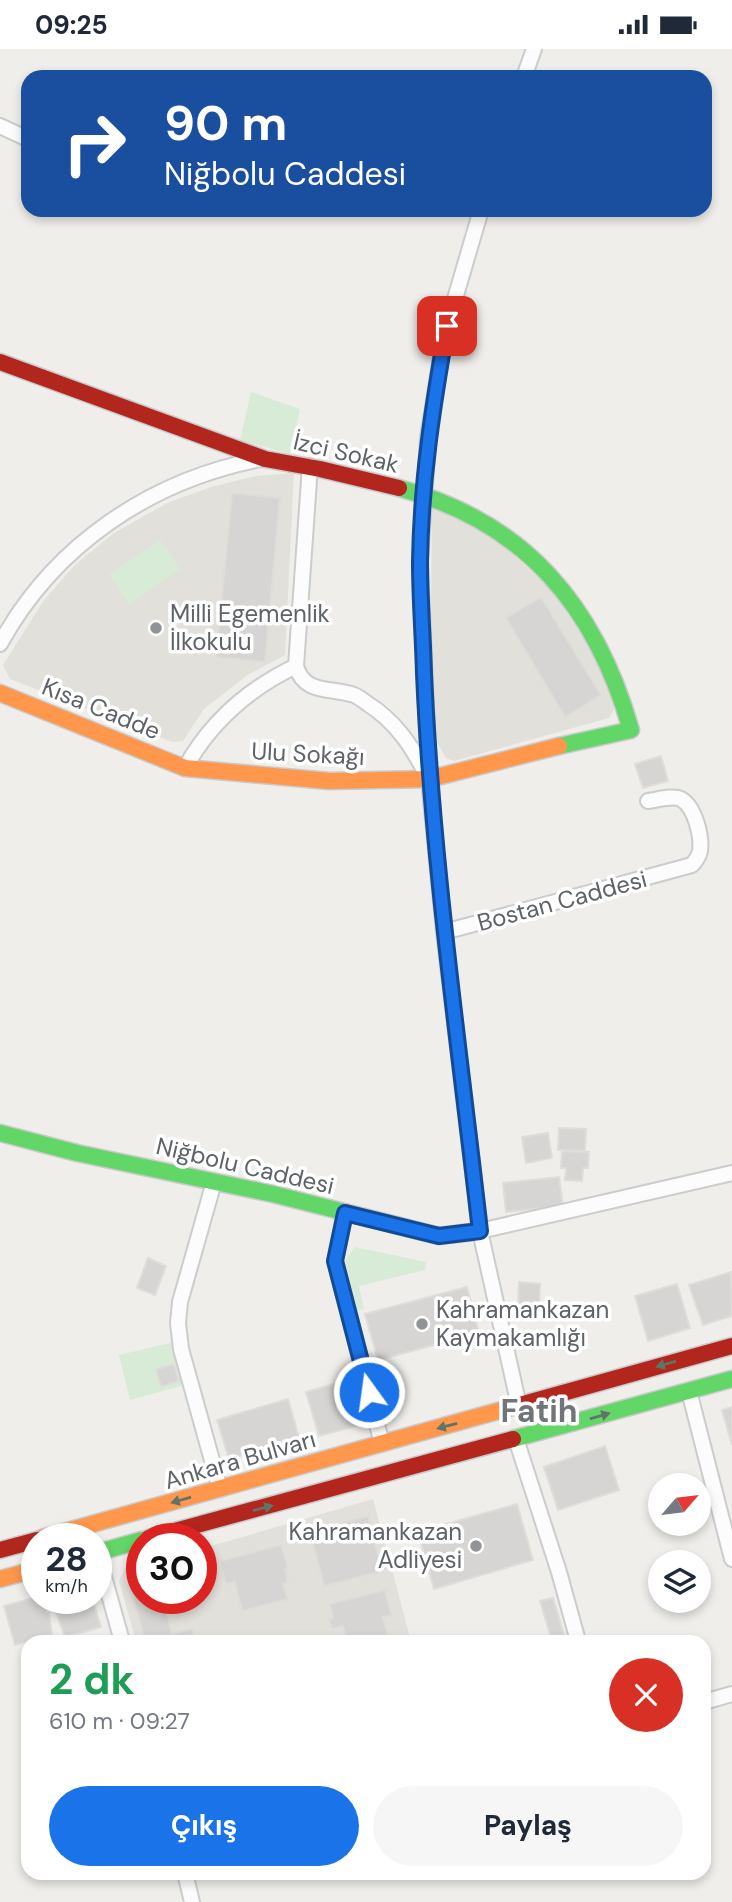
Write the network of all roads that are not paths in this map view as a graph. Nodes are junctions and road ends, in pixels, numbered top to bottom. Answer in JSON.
{"nodes":[{"id":1,"x":534,"y":49,"type":"edge"},
{"id":2,"x":526,"y":70,"type":"edge"},
{"id":3,"x":0,"y":126,"type":"edge"},
{"id":4,"x":21,"y":136,"type":"edge"},
{"id":5,"x":479,"y":217,"type":"edge"},
{"id":6,"x":0,"y":362,"type":"edge"},
{"id":7,"x":265,"y":459,"type":"junction"},
{"id":8,"x":310,"y":466,"type":"junction"},
{"id":9,"x":423,"y":495,"type":"junction"},
{"id":10,"x":0,"y":644,"type":"edge"},
{"id":11,"x":296,"y":666,"type":"junction"},
{"id":12,"x":0,"y":693,"type":"edge"},
{"id":13,"x":631,"y":730,"type":"joint"},
{"id":14,"x":185,"y":768,"type":"junction"},
{"id":15,"x":429,"y":779,"type":"junction"},
{"id":16,"x":648,"y":801,"type":"dead end"},
{"id":17,"x":444,"y":932,"type":"junction"},
{"id":18,"x":0,"y":1133,"type":"edge"},
{"id":19,"x":732,"y":1173,"type":"edge"},
{"id":20,"x":214,"y":1182,"type":"junction"},
{"id":21,"x":345,"y":1213,"type":"junction"},
{"id":22,"x":480,"y":1231,"type":"junction"},
{"id":23,"x":732,"y":1346,"type":"edge"},
{"id":24,"x":732,"y":1379,"type":"edge"},
{"id":25,"x":689,"y":1391,"type":"junction"},
{"id":26,"x":519,"y":1406,"type":"junction"},
{"id":27,"x":516,"y":1439,"type":"junction"},
{"id":28,"x":382,"y":1444,"type":"junction"},
{"id":29,"x":220,"y":1489,"type":"junction"},
{"id":30,"x":96,"y":1523,"type":"edge"},
{"id":31,"x":205,"y":1523,"type":"edge"},
{"id":32,"x":21,"y":1544,"type":"edge"},
{"id":33,"x":0,"y":1550,"type":"edge"},
{"id":34,"x":732,"y":1559,"type":"edge"},
{"id":35,"x":21,"y":1573,"type":"edge"},
{"id":36,"x":0,"y":1579,"type":"edge"},
{"id":37,"x":112,"y":1606,"type":"edge"},
{"id":38,"x":120,"y":1635,"type":"edge"},
{"id":39,"x":577,"y":1635,"type":"edge"},
{"id":40,"x":732,"y":1694,"type":"edge"},
{"id":41,"x":711,"y":1700,"type":"edge"},
{"id":42,"x":187,"y":1880,"type":"edge"},
{"id":43,"x":192,"y":1902,"type":"edge"}],
"edges":[{"from":1,"to":2,"type":"street"},
{"from":3,"to":4,"type":"street"},
{"from":5,"to":9,"type":"street"},
{"from":6,"to":7,"type":"street","name":"İzci Sokak"},
{"from":7,"to":8,"type":"street","name":"İzci Sokak"},
{"from":7,"to":10,"type":"street"},
{"from":8,"to":9,"type":"street","name":"İzci Sokak"},
{"from":8,"to":11,"type":"street"},
{"from":9,"to":13,"type":"street","name":"İzci Sokak"},
{"from":9,"to":15,"type":"street"},
{"from":11,"to":14,"type":"street"},
{"from":11,"to":15,"type":"street"},
{"from":12,"to":14,"type":"street","name":"Kısa Cadde"},
{"from":13,"to":15,"type":"street","name":"Ulu Sokağı"},
{"from":14,"to":15,"type":"street","name":"Ulu Sokağı"},
{"from":15,"to":17,"type":"street"},
{"from":16,"to":17,"type":"street","name":"Bostan Caddesi"},
{"from":17,"to":22,"type":"street"},
{"from":18,"to":20,"type":"street","name":"Niğbolu Caddesi"},
{"from":19,"to":22,"type":"street"},
{"from":20,"to":21,"type":"street","name":"Niğbolu Caddesi"},
{"from":20,"to":29,"type":"street"},
{"from":21,"to":22,"type":"street","name":"Niğbolu Caddesi"},
{"from":21,"to":28,"type":"street"},
{"from":22,"to":26,"type":"street"},
{"from":23,"to":26,"type":"street","name":"Ankara Bulvarı","one_way":true},
{"from":24,"to":25,"type":"street","name":"Ankara Bulvarı"},
{"from":27,"to":25,"type":"street","name":"Ankara Bulvarı","one_way":true},
{"from":25,"to":34,"type":"street"},
{"from":26,"to":28,"type":"street","name":"Ankara Bulvarı","one_way":true},
{"from":31,"to":27,"type":"street","name":"Ankara Bulvarı","one_way":true},
{"from":27,"to":39,"type":"street"},
{"from":28,"to":29,"type":"street","name":"Ankara Bulvarı"},
{"from":29,"to":30,"type":"street","name":"Ankara Bulvarı","one_way":true},
{"from":32,"to":33,"type":"street"},
{"from":35,"to":36,"type":"street"},
{"from":37,"to":38,"type":"street"},
{"from":40,"to":41,"type":"street"},
{"from":42,"to":43,"type":"street"}]}
